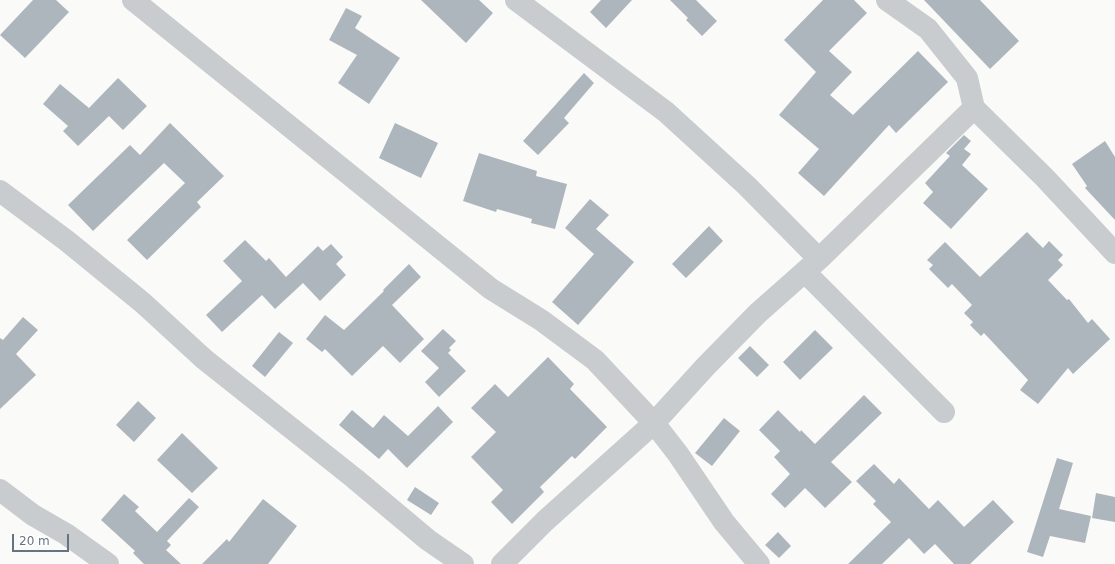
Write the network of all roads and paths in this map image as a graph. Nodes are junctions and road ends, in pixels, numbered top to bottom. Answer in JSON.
{"nodes":[{"id":1,"x":133,"y":0,"type":"edge"},
{"id":2,"x":516,"y":0,"type":"edge"},
{"id":3,"x":887,"y":0,"type":"edge"},
{"id":4,"x":974,"y":108,"type":"junction"},
{"id":5,"x":0,"y":191,"type":"edge"},
{"id":6,"x":1115,"y":253,"type":"edge"},
{"id":7,"x":812,"y":265,"type":"junction"},
{"id":8,"x":944,"y":412,"type":"dead end"},
{"id":9,"x":654,"y":423,"type":"junction"},
{"id":10,"x":0,"y":490,"type":"edge"},
{"id":11,"x":108,"y":564,"type":"edge"},
{"id":12,"x":463,"y":564,"type":"edge"},
{"id":13,"x":502,"y":564,"type":"edge"},
{"id":14,"x":759,"y":564,"type":"edge"}],
"edges":[{"from":1,"to":9,"type":"street"},
{"from":2,"to":7,"type":"street"},
{"from":3,"to":4,"type":"street"},
{"from":4,"to":6,"type":"street"},
{"from":4,"to":7,"type":"street"},
{"from":5,"to":12,"type":"street"},
{"from":7,"to":8,"type":"street"},
{"from":7,"to":9,"type":"street"},
{"from":9,"to":13,"type":"street"},
{"from":9,"to":14,"type":"street"},
{"from":10,"to":11,"type":"street"}]}
